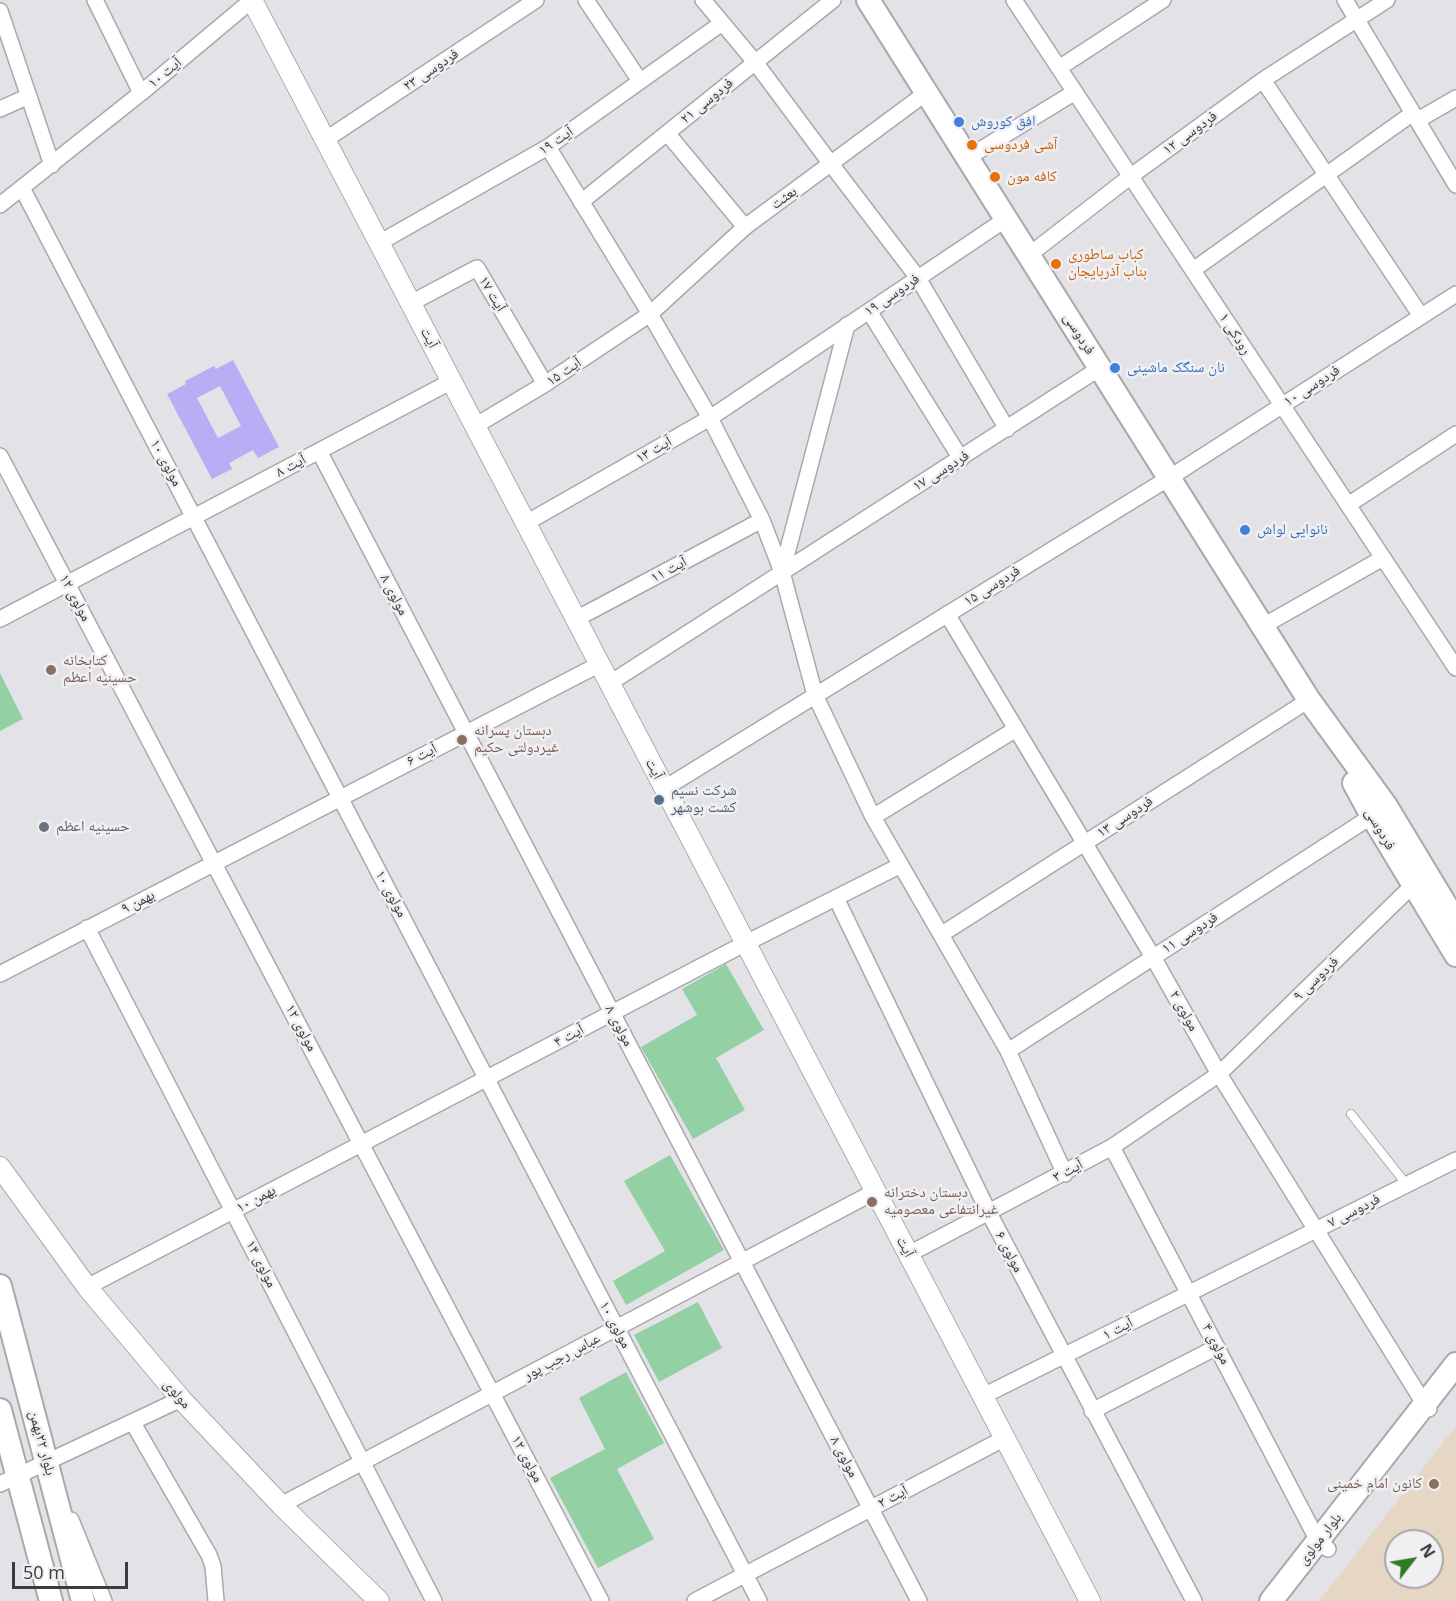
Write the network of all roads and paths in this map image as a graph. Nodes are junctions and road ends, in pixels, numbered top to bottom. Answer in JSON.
{"nodes":[{"id":1,"x":95,"y":0,"type":"edge"},
{"id":2,"x":252,"y":0,"type":"edge"},
{"id":3,"x":536,"y":0,"type":"edge"},
{"id":4,"x":586,"y":0,"type":"edge"},
{"id":5,"x":703,"y":0,"type":"edge"},
{"id":6,"x":833,"y":0,"type":"edge"},
{"id":7,"x":868,"y":0,"type":"edge"},
{"id":8,"x":1014,"y":0,"type":"edge"},
{"id":9,"x":1163,"y":0,"type":"edge"},
{"id":10,"x":1345,"y":0,"type":"edge"},
{"id":11,"x":1387,"y":0,"type":"edge"},
{"id":12,"x":0,"y":11,"type":"edge"},
{"id":13,"x":1357,"y":20,"type":"junction"},
{"id":14,"x":722,"y":23,"type":"junction"},
{"id":15,"x":755,"y":62,"type":"junction"},
{"id":16,"x":1059,"y":68,"type":"junction"},
{"id":17,"x":1263,"y":80,"type":"junction"},
{"id":18,"x":640,"y":81,"type":"junction"},
{"id":19,"x":1075,"y":92,"type":"junction"},
{"id":20,"x":141,"y":93,"type":"junction"},
{"id":21,"x":927,"y":93,"type":"junction"},
{"id":22,"x":29,"y":96,"type":"junction"},
{"id":23,"x":1456,"y":98,"type":"edge"},
{"id":24,"x":0,"y":109,"type":"edge"},
{"id":25,"x":1416,"y":117,"type":"junction"},
{"id":26,"x":667,"y":133,"type":"junction"},
{"id":27,"x":325,"y":140,"type":"junction"},
{"id":28,"x":548,"y":147,"type":"junction"},
{"id":29,"x":967,"y":158,"type":"junction"},
{"id":30,"x":831,"y":164,"type":"junction"},
{"id":31,"x":52,"y":165,"type":"junction"},
{"id":32,"x":1326,"y":175,"type":"junction"},
{"id":33,"x":1131,"y":176,"type":"junction"},
{"id":34,"x":1456,"y":185,"type":"edge"},
{"id":35,"x":22,"y":188,"type":"junction"},
{"id":36,"x":581,"y":202,"type":"junction"},
{"id":37,"x":0,"y":204,"type":"edge"},
{"id":38,"x":1006,"y":219,"type":"junction"},
{"id":39,"x":745,"y":227,"type":"junction"},
{"id":40,"x":379,"y":243,"type":"junction"},
{"id":41,"x":1029,"y":255,"type":"junction"},
{"id":42,"x":1193,"y":270,"type":"junction"},
{"id":43,"x":918,"y":278,"type":"junction"},
{"id":44,"x":1456,"y":294,"type":"edge"},
{"id":45,"x":411,"y":303,"type":"junction"},
{"id":46,"x":869,"y":311,"type":"junction"},
{"id":47,"x":650,"y":314,"type":"junction"},
{"id":48,"x":1421,"y":316,"type":"junction"},
{"id":49,"x":847,"y":326,"type":"junction"},
{"id":50,"x":1100,"y":368,"type":"junction"},
{"id":51,"x":778,"y":372,"type":"joint"},
{"id":52,"x":452,"y":381,"type":"junction"},
{"id":53,"x":545,"y":384,"type":"junction"},
{"id":54,"x":1282,"y":405,"type":"junction"},
{"id":55,"x":710,"y":418,"type":"junction"},
{"id":56,"x":475,"y":426,"type":"junction"},
{"id":57,"x":1007,"y":429,"type":"junction"},
{"id":58,"x":1456,"y":434,"type":"edge"},
{"id":59,"x":319,"y":451,"type":"junction"},
{"id":60,"x":0,"y":456,"type":"edge"},
{"id":61,"x":961,"y":459,"type":"junction"},
{"id":62,"x":1169,"y":477,"type":"junction"},
{"id":63,"x":1348,"y":505,"type":"junction"},
{"id":64,"x":194,"y":517,"type":"junction"},
{"id":65,"x":762,"y":520,"type":"junction"},
{"id":66,"x":526,"y":523,"type":"junction"},
{"id":67,"x":1383,"y":558,"type":"junction"},
{"id":68,"x":782,"y":573,"type":"junction"},
{"id":69,"x":67,"y":584,"type":"junction"},
{"id":70,"x":947,"y":614,"type":"junction"},
{"id":71,"x":0,"y":619,"type":"edge"},
{"id":72,"x":576,"y":619,"type":"junction"},
{"id":73,"x":1263,"y":626,"type":"junction"},
{"id":74,"x":600,"y":664,"type":"junction"},
{"id":75,"x":1456,"y":668,"type":"edge"},
{"id":76,"x":610,"y":683,"type":"junction"},
{"id":77,"x":815,"y":695,"type":"junction"},
{"id":78,"x":1309,"y":700,"type":"junction"},
{"id":79,"x":1016,"y":729,"type":"junction"},
{"id":80,"x":466,"y":733,"type":"junction"},
{"id":81,"x":665,"y":788,"type":"junction"},
{"id":82,"x":340,"y":798,"type":"junction"},
{"id":83,"x":1372,"y":816,"type":"junction"},
{"id":84,"x":873,"y":817,"type":"junction"},
{"id":85,"x":277,"y":830,"type":"joint"},
{"id":86,"x":1085,"y":843,"type":"junction"},
{"id":87,"x":214,"y":863,"type":"junction"},
{"id":88,"x":901,"y":865,"type":"junction"},
{"id":89,"x":1413,"y":885,"type":"junction"},
{"id":90,"x":836,"y":898,"type":"junction"},
{"id":91,"x":1456,"y":922,"type":"edge"},
{"id":92,"x":87,"y":928,"type":"junction"},
{"id":93,"x":942,"y":934,"type":"junction"},
{"id":94,"x":746,"y":943,"type":"junction"},
{"id":95,"x":1456,"y":955,"type":"edge"},
{"id":96,"x":1153,"y":957,"type":"junction"},
{"id":97,"x":0,"y":974,"type":"edge"},
{"id":98,"x":612,"y":1013,"type":"junction"},
{"id":99,"x":1008,"y":1051,"type":"junction"},
{"id":100,"x":1218,"y":1074,"type":"junction"},
{"id":101,"x":487,"y":1079,"type":"junction"},
{"id":102,"x":424,"y":1111,"type":"joint"},
{"id":103,"x":1351,"y":1114,"type":"dead end"},
{"id":104,"x":361,"y":1144,"type":"junction"},
{"id":105,"x":1112,"y":1147,"type":"junction"},
{"id":106,"x":1456,"y":1160,"type":"edge"},
{"id":107,"x":0,"y":1167,"type":"edge"},
{"id":108,"x":1065,"y":1174,"type":"junction"},
{"id":109,"x":1407,"y":1185,"type":"junction"},
{"id":110,"x":876,"y":1191,"type":"junction"},
{"id":111,"x":233,"y":1211,"type":"junction"},
{"id":112,"x":989,"y":1213,"type":"junction"},
{"id":113,"x":1317,"y":1230,"type":"junction"},
{"id":114,"x":909,"y":1254,"type":"junction"},
{"id":115,"x":742,"y":1262,"type":"junction"},
{"id":116,"x":1253,"y":1262,"type":"joint"},
{"id":117,"x":0,"y":1286,"type":"edge"},
{"id":118,"x":87,"y":1287,"type":"junction"},
{"id":119,"x":1189,"y":1294,"type":"junction"},
{"id":120,"x":617,"y":1328,"type":"junction"},
{"id":121,"x":1217,"y":1347,"type":"junction"},
{"id":122,"x":1064,"y":1356,"type":"junction"},
{"id":123,"x":1456,"y":1364,"type":"edge"},
{"id":124,"x":1456,"y":1381,"type":"edge"},
{"id":125,"x":492,"y":1394,"type":"junction"},
{"id":126,"x":983,"y":1396,"type":"junction"},
{"id":127,"x":181,"y":1400,"type":"junction"},
{"id":128,"x":1429,"y":1408,"type":"junction"},
{"id":129,"x":0,"y":1410,"type":"edge"},
{"id":130,"x":1092,"y":1411,"type":"junction"},
{"id":131,"x":133,"y":1423,"type":"junction"},
{"id":132,"x":1005,"y":1438,"type":"junction"},
{"id":133,"x":47,"y":1462,"type":"junction"},
{"id":134,"x":363,"y":1462,"type":"junction"},
{"id":135,"x":9,"y":1480,"type":"edge"},
{"id":136,"x":281,"y":1505,"type":"junction"},
{"id":137,"x":871,"y":1509,"type":"junction"},
{"id":138,"x":1323,"y":1545,"type":"junction"},
{"id":139,"x":745,"y":1575,"type":"junction"},
{"id":140,"x":51,"y":1601,"type":"edge"},
{"id":141,"x":83,"y":1601,"type":"edge"},
{"id":142,"x":104,"y":1601,"type":"edge"},
{"id":143,"x":216,"y":1601,"type":"edge"},
{"id":144,"x":379,"y":1601,"type":"edge"},
{"id":145,"x":434,"y":1601,"type":"edge"},
{"id":146,"x":602,"y":1601,"type":"edge"},
{"id":147,"x":695,"y":1601,"type":"edge"},
{"id":148,"x":759,"y":1601,"type":"edge"},
{"id":149,"x":919,"y":1601,"type":"edge"},
{"id":150,"x":1090,"y":1601,"type":"edge"},
{"id":151,"x":1194,"y":1601,"type":"edge"},
{"id":152,"x":1271,"y":1601,"type":"edge"},
{"id":153,"x":1286,"y":1601,"type":"edge"}],
"edges":[{"from":1,"to":20,"type":"street"},
{"from":2,"to":20,"type":"street","name":"آیت ۱۰"},
{"from":2,"to":27,"type":"street","name":"آیت"},
{"from":3,"to":27,"type":"street","name":"فردوسی ۲۳"},
{"from":4,"to":18,"type":"street"},
{"from":5,"to":14,"type":"street"},
{"from":6,"to":15,"type":"street","name":"فردوسی ۲۱"},
{"from":7,"to":21,"type":"main road","name":"فردوسی"},
{"from":8,"to":16,"type":"street","name":"رودکی ۱"},
{"from":9,"to":16,"type":"street"},
{"from":10,"to":13,"type":"street"},
{"from":11,"to":13,"type":"street","name":"فردوسی ۱۲"},
{"from":12,"to":22,"type":"street"},
{"from":13,"to":17,"type":"street","name":"فردوسی ۱۲"},
{"from":13,"to":25,"type":"street"},
{"from":14,"to":15,"type":"street"},
{"from":14,"to":18,"type":"street","name":"آیت ۱۹"},
{"from":15,"to":26,"type":"street","name":"فردوسی ۲۱"},
{"from":15,"to":30,"type":"street"},
{"from":16,"to":19,"type":"street","name":"رودکی ۱"},
{"from":17,"to":32,"type":"street"},
{"from":17,"to":33,"type":"street","name":"فردوسی ۱۲"},
{"from":18,"to":28,"type":"street","name":"آیت ۱۹"},
{"from":19,"to":29,"type":"street"},
{"from":19,"to":33,"type":"street","name":"رودکی ۱"},
{"from":20,"to":31,"type":"street","name":"آیت ۱۰"},
{"from":21,"to":29,"type":"main road","name":"فردوسی"},
{"from":21,"to":30,"type":"street","name":"بعثت"},
{"from":22,"to":24,"type":"street"},
{"from":22,"to":31,"type":"street"},
{"from":23,"to":25,"type":"street"},
{"from":25,"to":32,"type":"street"},
{"from":25,"to":34,"type":"street"},
{"from":26,"to":36,"type":"street","name":"فردوسی ۲۱"},
{"from":26,"to":39,"type":"street"},
{"from":27,"to":40,"type":"street","name":"آیت"},
{"from":28,"to":36,"type":"street"},
{"from":28,"to":40,"type":"street","name":"آیت ۱۹"},
{"from":29,"to":38,"type":"main road","name":"فردوسی"},
{"from":30,"to":39,"type":"street","name":"بعثت"},
{"from":30,"to":43,"type":"street"},
{"from":31,"to":35,"type":"street","name":"آیت ۱۰"},
{"from":32,"to":42,"type":"street"},
{"from":32,"to":48,"type":"street"},
{"from":33,"to":41,"type":"street","name":"فردوسی ۱۲"},
{"from":33,"to":42,"type":"street","name":"رودکی ۱"},
{"from":35,"to":37,"type":"street","name":"آیت ۱۰"},
{"from":35,"to":64,"type":"street","name":"مولوی ۱۰"},
{"from":36,"to":47,"type":"street"},
{"from":38,"to":41,"type":"main road","name":"فردوسی"},
{"from":38,"to":43,"type":"street","name":"فردوسی ۱۹"},
{"from":39,"to":47,"type":"street","name":"بعثت"},
{"from":40,"to":45,"type":"street","name":"آیت"},
{"from":41,"to":50,"type":"main road","name":"فردوسی"},
{"from":42,"to":54,"type":"street","name":"رودکی ۱"},
{"from":43,"to":46,"type":"street","name":"فردوسی ۱۹"},
{"from":43,"to":57,"type":"street"},
{"from":44,"to":48,"type":"street","name":"فردوسی ۱۰"},
{"from":45,"to":52,"type":"street","name":"آیت"},
{"from":45,"to":53,"type":"street","name":"آیت ۱۷"},
{"from":46,"to":49,"type":"street","name":"فردوسی ۱۹"},
{"from":46,"to":61,"type":"street"},
{"from":47,"to":53,"type":"street","name":"آیت ۱۵"},
{"from":47,"to":55,"type":"street"},
{"from":48,"to":54,"type":"street","name":"فردوسی ۱۰"},
{"from":49,"to":51,"type":"street","name":"فردوسی ۱۹"},
{"from":49,"to":68,"type":"street"},
{"from":50,"to":57,"type":"street","name":"فردوسی ۱۷"},
{"from":50,"to":62,"type":"main road","name":"فردوسی"},
{"from":51,"to":55,"type":"street","name":"آیت ۱۳"},
{"from":52,"to":56,"type":"street","name":"آیت"},
{"from":52,"to":59,"type":"street","name":"آیت ۸"},
{"from":53,"to":56,"type":"street","name":"آیت ۱۵"},
{"from":54,"to":62,"type":"street","name":"فردوسی ۱۰"},
{"from":54,"to":63,"type":"street","name":"رودکی ۱"},
{"from":55,"to":65,"type":"street"},
{"from":55,"to":66,"type":"street","name":"آیت ۱۳"},
{"from":56,"to":66,"type":"street","name":"آیت"},
{"from":57,"to":61,"type":"street","name":"فردوسی ۱۷"},
{"from":58,"to":63,"type":"street"},
{"from":59,"to":64,"type":"street","name":"آیت ۸"},
{"from":59,"to":80,"type":"street","name":"مولوی ۸"},
{"from":60,"to":69,"type":"street","name":"مولوی ۱۲"},
{"from":61,"to":68,"type":"street","name":"فردوسی ۱۷"},
{"from":62,"to":70,"type":"street","name":"فردوسی ۱۵"},
{"from":62,"to":73,"type":"main road","name":"فردوسی"},
{"from":63,"to":67,"type":"street","name":"رودکی ۱"},
{"from":64,"to":69,"type":"street","name":"آیت ۸"},
{"from":64,"to":82,"type":"street","name":"مولوی ۱۰"},
{"from":65,"to":68,"type":"street"},
{"from":65,"to":72,"type":"street","name":"آیت ۱۱"},
{"from":66,"to":72,"type":"street","name":"آیت"},
{"from":67,"to":73,"type":"street"},
{"from":67,"to":75,"type":"street","name":"رودکی ۱"},
{"from":68,"to":76,"type":"street","name":"فردوسی ۱۷"},
{"from":68,"to":77,"type":"street"},
{"from":69,"to":71,"type":"street","name":"آیت ۸"},
{"from":69,"to":87,"type":"street","name":"مولوی ۱۲"},
{"from":70,"to":77,"type":"street","name":"فردوسی ۱۵"},
{"from":70,"to":79,"type":"street","name":"مولوی ۲"},
{"from":72,"to":74,"type":"street","name":"آیت"},
{"from":73,"to":78,"type":"main road","name":"فردوسی"},
{"from":74,"to":76,"type":"street","name":"آیت"},
{"from":74,"to":80,"type":"street","name":"آیت ۶"},
{"from":76,"to":81,"type":"street","name":"آیت"},
{"from":77,"to":81,"type":"street","name":"فردوسی ۱۵"},
{"from":77,"to":84,"type":"street"},
{"from":78,"to":83,"type":"main road","name":"فردوسی"},
{"from":78,"to":86,"type":"street","name":"فردوسی ۱۳"},
{"from":78,"to":91,"type":"main road","name":"فردوسی"},
{"from":79,"to":84,"type":"street"},
{"from":79,"to":86,"type":"street","name":"مولوی ۲"},
{"from":80,"to":82,"type":"street","name":"آیت ۶"},
{"from":80,"to":98,"type":"street","name":"مولوی ۸"},
{"from":81,"to":94,"type":"street","name":"آیت"},
{"from":82,"to":85,"type":"street","name":"آیت ۶"},
{"from":82,"to":101,"type":"street","name":"مولوی ۱۰"},
{"from":83,"to":89,"type":"main road","name":"فردوسی"},
{"from":83,"to":96,"type":"street","name":"فردوسی ۱۱"},
{"from":84,"to":88,"type":"street"},
{"from":85,"to":87,"type":"street","name":"بهمن ۹"},
{"from":86,"to":93,"type":"street","name":"فردوسی ۱۳"},
{"from":86,"to":96,"type":"street","name":"مولوی ۲"},
{"from":87,"to":92,"type":"street","name":"بهمن ۹"},
{"from":87,"to":104,"type":"street","name":"مولوی ۱۲"},
{"from":88,"to":90,"type":"street","name":"آیت ۴"},
{"from":88,"to":93,"type":"street"},
{"from":89,"to":95,"type":"main road","name":"فردوسی"},
{"from":89,"to":100,"type":"street","name":"فردوسی ۹"},
{"from":90,"to":94,"type":"street","name":"آیت ۴"},
{"from":90,"to":112,"type":"street","name":"مولوی ۶"},
{"from":92,"to":97,"type":"street","name":"بهمن ۹"},
{"from":92,"to":111,"type":"street","name":"مولوی ۱۴"},
{"from":93,"to":99,"type":"street"},
{"from":94,"to":98,"type":"street","name":"آیت ۴"},
{"from":94,"to":110,"type":"street","name":"آیت"},
{"from":96,"to":99,"type":"street","name":"فردوسی ۱۱"},
{"from":96,"to":100,"type":"street","name":"مولوی ۲"},
{"from":98,"to":101,"type":"street","name":"آیت ۴"},
{"from":98,"to":115,"type":"street","name":"مولوی ۸"},
{"from":99,"to":108,"type":"street"},
{"from":100,"to":105,"type":"street","name":"آیت ۳"},
{"from":100,"to":113,"type":"street","name":"مولوی ۲"},
{"from":101,"to":102,"type":"street","name":"آیت ۴"},
{"from":101,"to":120,"type":"street","name":"مولوی ۱۰"},
{"from":102,"to":104,"type":"street","name":"بهمن ۱۰"},
{"from":103,"to":109,"type":"lane"},
{"from":104,"to":111,"type":"street","name":"بهمن ۱۰"},
{"from":104,"to":125,"type":"street","name":"مولوی ۱۲"},
{"from":105,"to":108,"type":"street","name":"آیت ۳"},
{"from":105,"to":119,"type":"street","name":"مولوی ۴"},
{"from":106,"to":109,"type":"street","name":"فردوسی ۷"},
{"from":107,"to":118,"type":"street","name":"مولوی"},
{"from":108,"to":112,"type":"street","name":"آیت ۳"},
{"from":109,"to":113,"type":"street","name":"فردوسی ۷"},
{"from":110,"to":114,"type":"street","name":"آیت"},
{"from":110,"to":115,"type":"street","name":"عباس رجب پور"},
{"from":111,"to":118,"type":"street","name":"بهمن ۱۰"},
{"from":111,"to":134,"type":"street","name":"مولوی ۱۴"},
{"from":112,"to":114,"type":"street","name":"آیت ۳"},
{"from":112,"to":122,"type":"street","name":"مولوی ۶"},
{"from":113,"to":116,"type":"street","name":"فردوسی ۷"},
{"from":113,"to":128,"type":"street","name":"مولوی ۲"},
{"from":114,"to":126,"type":"street","name":"آیت"},
{"from":115,"to":120,"type":"street","name":"عباس رجب پور"},
{"from":115,"to":137,"type":"street","name":"مولوی ۸"},
{"from":116,"to":119,"type":"street","name":"آیت ۱"},
{"from":117,"to":133,"type":"main road","name":"بلوار ۲۲بهمن"},
{"from":118,"to":127,"type":"street","name":"مولوی"},
{"from":119,"to":121,"type":"street","name":"مولوی ۴"},
{"from":119,"to":122,"type":"street","name":"آیت ۱"},
{"from":120,"to":125,"type":"street","name":"عباس رجب پور"},
{"from":120,"to":139,"type":"street","name":"مولوی ۱۰"},
{"from":121,"to":130,"type":"street"},
{"from":121,"to":138,"type":"street","name":"مولوی ۴"},
{"from":122,"to":126,"type":"street","name":"آیت ۱"},
{"from":122,"to":130,"type":"street","name":"مولوی ۶"},
{"from":123,"to":128,"type":"main road","name":"بلوار مولوی"},
{"from":124,"to":128,"type":"main road","name":"بلوار مولوی"},
{"from":125,"to":134,"type":"street","name":"عباس رجب پور"},
{"from":125,"to":146,"type":"street","name":"مولوی ۱۲"},
{"from":126,"to":132,"type":"street","name":"آیت"},
{"from":127,"to":131,"type":"street"},
{"from":127,"to":136,"type":"street","name":"مولوی"},
{"from":128,"to":138,"type":"main road","name":"بلوار مولوی"},
{"from":129,"to":135,"type":"main road"},
{"from":130,"to":151,"type":"street","name":"مولوی ۶"},
{"from":131,"to":133,"type":"street"},
{"from":131,"to":143,"type":"street"},
{"from":132,"to":137,"type":"street","name":"آیت ۲"},
{"from":132,"to":150,"type":"street","name":"آیت"},
{"from":133,"to":135,"type":"street"},
{"from":133,"to":141,"type":"main road","name":"بلوار ۲۲بهمن"},
{"from":133,"to":142,"type":"street"},
{"from":134,"to":136,"type":"street","name":"عباس رجب پور"},
{"from":134,"to":145,"type":"street","name":"مولوی ۱۴"},
{"from":135,"to":140,"type":"main road"},
{"from":136,"to":144,"type":"street","name":"مولوی"},
{"from":137,"to":139,"type":"street","name":"آیت ۲"},
{"from":137,"to":149,"type":"street","name":"مولوی ۸"},
{"from":138,"to":152,"type":"main road","name":"بلوار مولوی"},
{"from":138,"to":153,"type":"main road","name":"بلوار مولوی"},
{"from":139,"to":147,"type":"street","name":"آیت ۲"},
{"from":139,"to":148,"type":"street","name":"مولوی ۱۰"}]}
